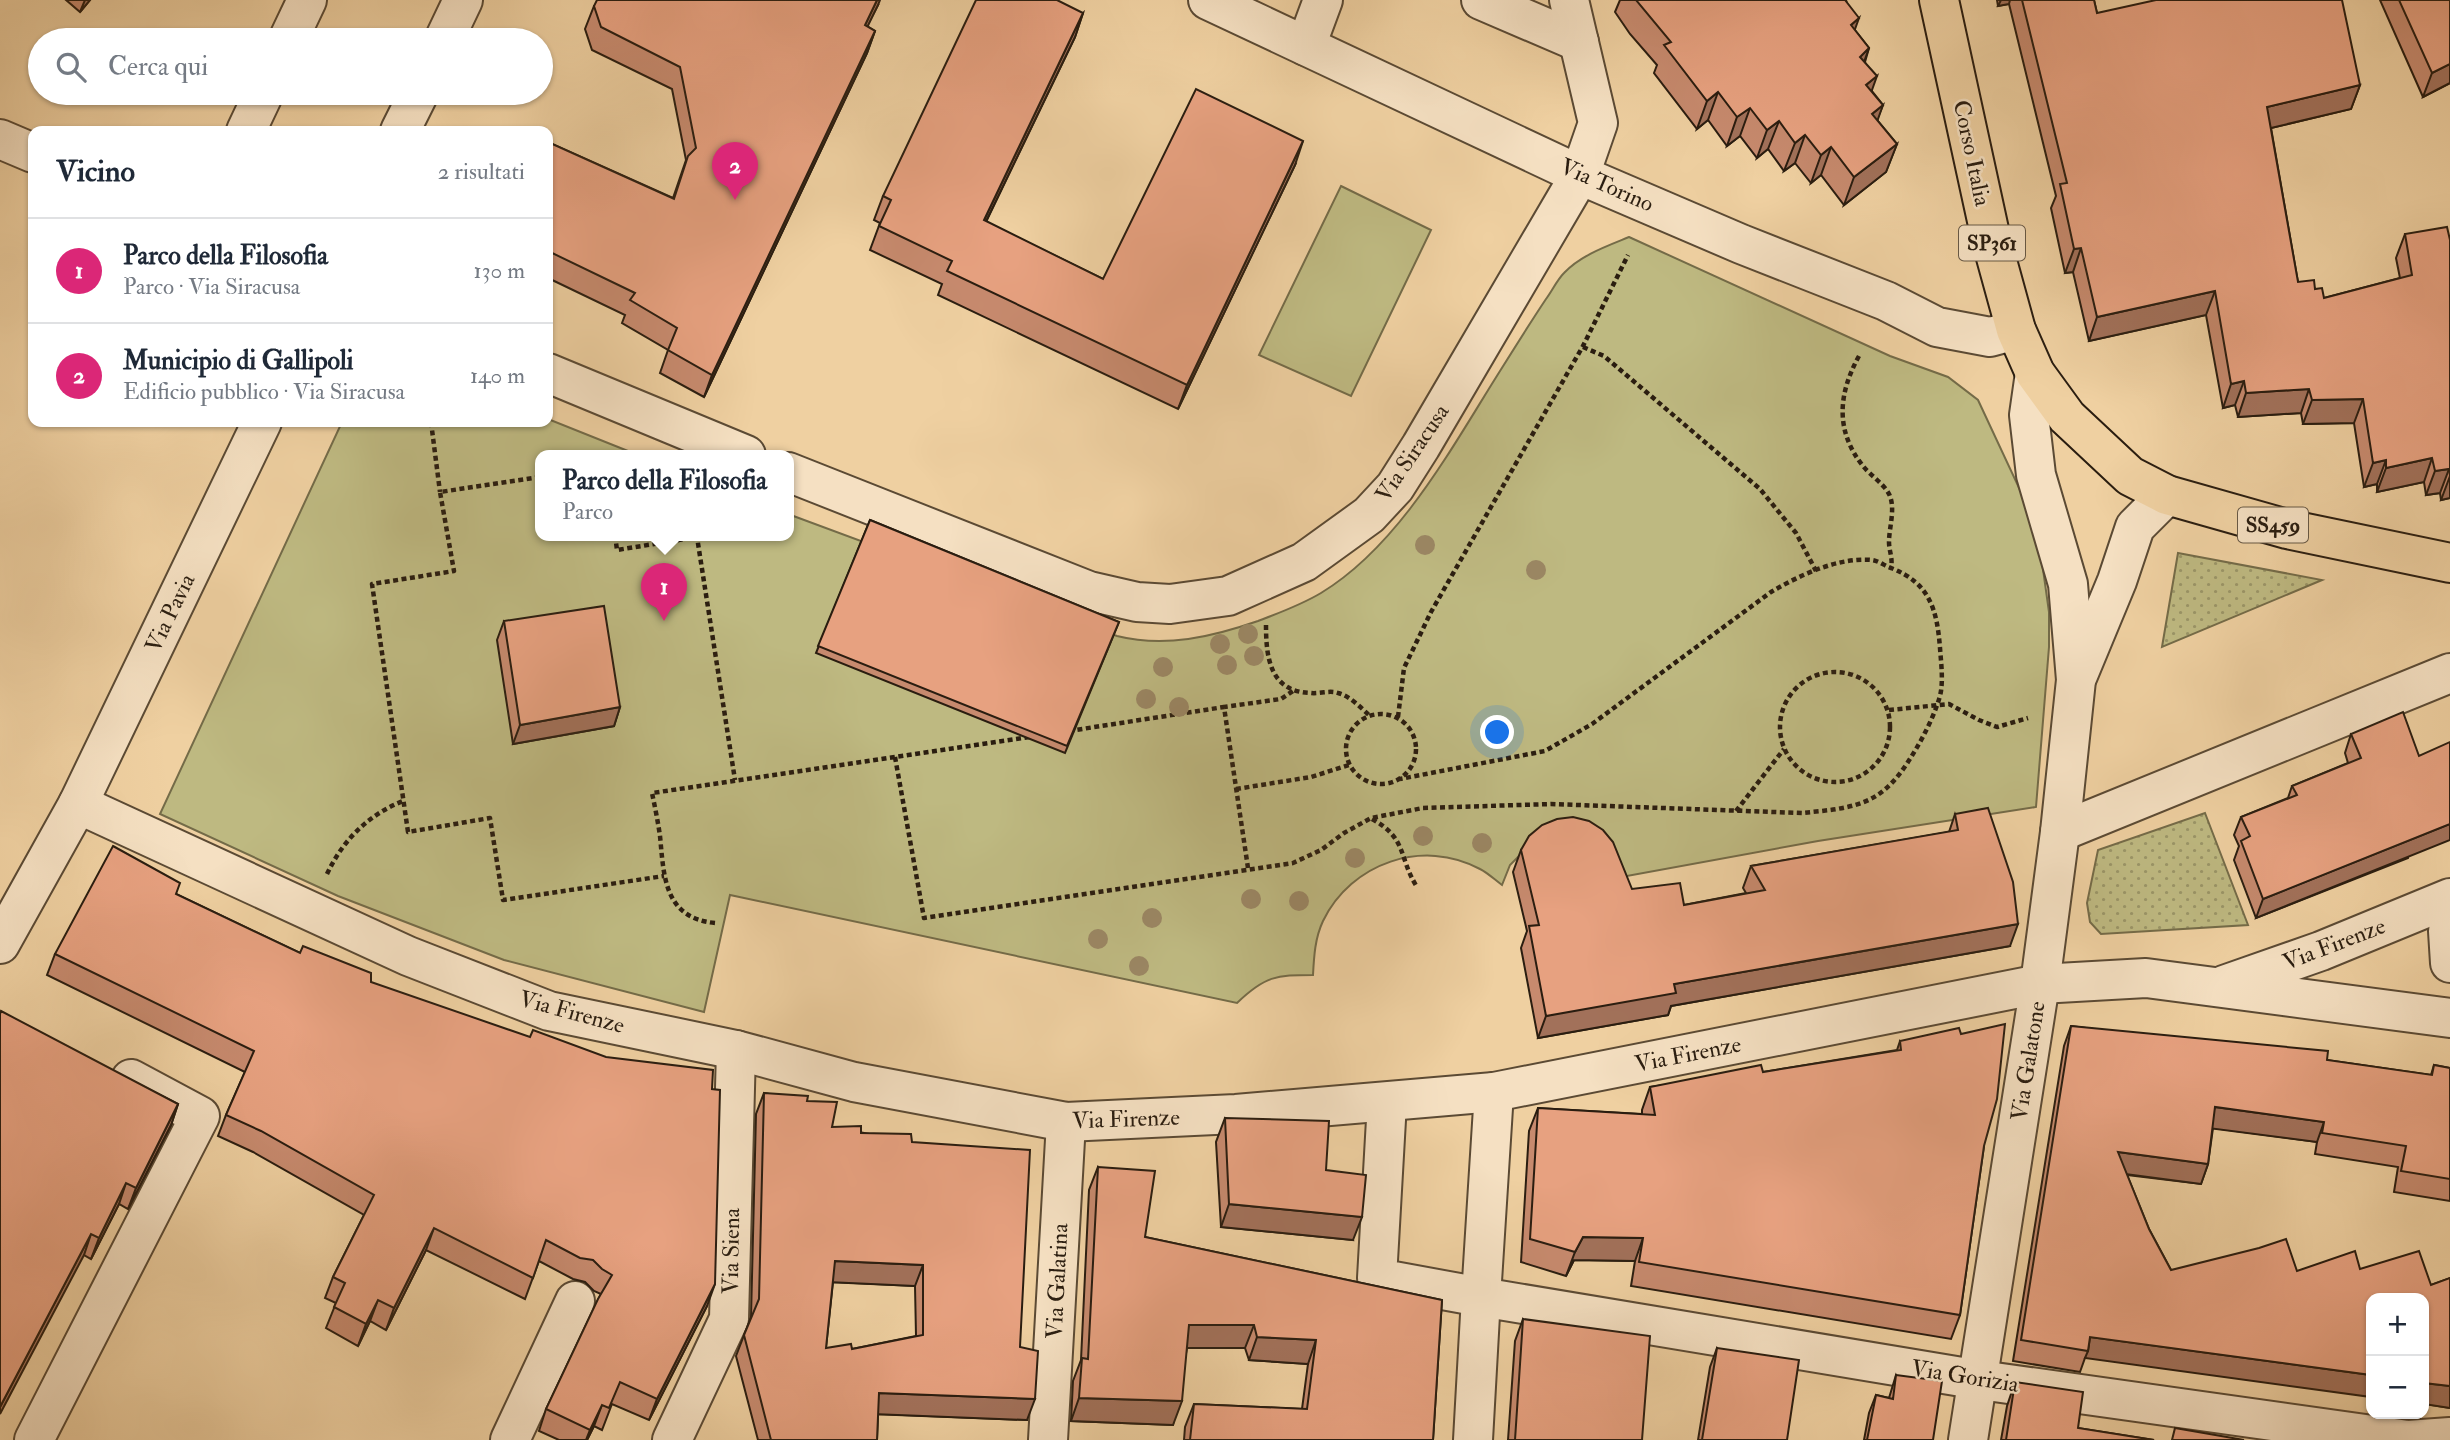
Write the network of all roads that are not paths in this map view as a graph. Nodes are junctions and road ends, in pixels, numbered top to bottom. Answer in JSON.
{"nodes":[{"id":1,"x":306,"y":0,"type":"edge"},
{"id":2,"x":1208,"y":0,"type":"edge"},
{"id":3,"x":1323,"y":0,"type":"edge"},
{"id":4,"x":1481,"y":0,"type":"edge"},
{"id":5,"x":1569,"y":0,"type":"edge"},
{"id":6,"x":1939,"y":0,"type":"edge"},
{"id":7,"x":293,"y":28,"type":"edge"},
{"id":8,"x":1579,"y":41,"type":"junction"},
{"id":9,"x":1306,"y":46,"type":"junction"},
{"id":10,"x":258,"y":105,"type":"edge"},
{"id":11,"x":413,"y":105,"type":"edge"},
{"id":12,"x":248,"y":126,"type":"edge"},
{"id":13,"x":402,"y":126,"type":"edge"},
{"id":14,"x":0,"y":139,"type":"edge"},
{"id":15,"x":28,"y":151,"type":"edge"},
{"id":16,"x":1580,"y":174,"type":"junction"},
{"id":17,"x":2016,"y":330,"type":"junction"},
{"id":18,"x":2035,"y":373,"type":"junction"},
{"id":19,"x":553,"y":375,"type":"edge"},
{"id":20,"x":260,"y":427,"type":"edge"},
{"id":21,"x":734,"y":450,"type":"edge"},
{"id":22,"x":2108,"y":455,"type":"joint"},
{"id":23,"x":794,"y":474,"type":"edge"},
{"id":24,"x":2167,"y":495,"type":"junction"},
{"id":25,"x":2450,"y":563,"type":"edge"},
{"id":26,"x":2450,"y":673,"type":"edge"},
{"id":27,"x":2076,"y":680,"type":"junction"},
{"id":28,"x":78,"y":804,"type":"junction"},
{"id":29,"x":2060,"y":832,"type":"junction"},
{"id":30,"x":2450,"y":898,"type":"edge"},
{"id":31,"x":2450,"y":926,"type":"edge"},
{"id":32,"x":0,"y":944,"type":"edge"},
{"id":33,"x":2450,"y":963,"type":"edge"},
{"id":34,"x":2040,"y":984,"type":"junction"},
{"id":35,"x":2218,"y":987,"type":"junction"},
{"id":36,"x":2450,"y":1018,"type":"edge"},
{"id":37,"x":736,"y":1050,"type":"junction"},
{"id":38,"x":106,"y":1066,"type":"edge"},
{"id":39,"x":1494,"y":1092,"type":"junction"},
{"id":40,"x":1387,"y":1102,"type":"junction"},
{"id":41,"x":1066,"y":1122,"type":"junction"},
{"id":42,"x":1481,"y":1297,"type":"junction"},
{"id":43,"x":575,"y":1301,"type":"dead end"},
{"id":44,"x":1980,"y":1380,"type":"junction"},
{"id":45,"x":2450,"y":1437,"type":"edge"},
{"id":46,"x":34,"y":1440,"type":"edge"},
{"id":47,"x":510,"y":1440,"type":"edge"},
{"id":48,"x":673,"y":1440,"type":"edge"},
{"id":49,"x":1048,"y":1440,"type":"edge"},
{"id":50,"x":1473,"y":1440,"type":"edge"},
{"id":51,"x":1968,"y":1440,"type":"edge"}],
"edges":[{"from":1,"to":7,"type":"street"},
{"from":2,"to":9,"type":"street","name":"Via Torino"},
{"from":3,"to":9,"type":"street"},
{"from":4,"to":8,"type":"street"},
{"from":5,"to":8,"type":"street","name":"Via Siracusa"},
{"from":6,"to":17,"type":"main road","name":"Corso Italia","number":"SP361"},
{"from":8,"to":16,"type":"street","name":"Via Siracusa"},
{"from":9,"to":16,"type":"street","name":"Via Torino"},
{"from":10,"to":12,"type":"street"},
{"from":11,"to":13,"type":"street"},
{"from":14,"to":15,"type":"street"},
{"from":16,"to":17,"type":"street","name":"Via Torino"},
{"from":16,"to":23,"type":"street","name":"Via Siracusa"},
{"from":17,"to":18,"type":"main road","name":"Corso Italia","number":"SP361"},
{"from":18,"to":22,"type":"main road","name":"Corso Italia","number":"SP361"},
{"from":18,"to":27,"type":"street","name":"Via Galatone"},
{"from":19,"to":21,"type":"street"},
{"from":20,"to":28,"type":"street","name":"Via Pavia"},
{"from":22,"to":24,"type":"main road","name":"Corso Italia","number":"SS459"},
{"from":24,"to":25,"type":"main road","name":"Corso Italia","number":"SS459"},
{"from":24,"to":27,"type":"street","name":"Via Galatone"},
{"from":26,"to":29,"type":"street"},
{"from":27,"to":29,"type":"street","name":"Via Galatone"},
{"from":28,"to":32,"type":"street","name":"Via Pavia"},
{"from":28,"to":37,"type":"street","name":"Via Firenze"},
{"from":29,"to":34,"type":"street","name":"Via Galatone"},
{"from":30,"to":35,"type":"street","name":"Via Firenze"},
{"from":31,"to":33,"type":"street"},
{"from":34,"to":35,"type":"street","name":"Via Firenze"},
{"from":34,"to":39,"type":"street","name":"Via Firenze"},
{"from":34,"to":44,"type":"street","name":"Via Galatone"},
{"from":35,"to":36,"type":"street","name":"Via Firenze"},
{"from":37,"to":41,"type":"street","name":"Via Firenze"},
{"from":37,"to":48,"type":"street","name":"Via Siena"},
{"from":38,"to":46,"type":"street"},
{"from":39,"to":40,"type":"street","name":"Via Firenze"},
{"from":39,"to":42,"type":"street"},
{"from":40,"to":41,"type":"street","name":"Via Firenze"},
{"from":40,"to":42,"type":"street","name":"Via Gorizia"},
{"from":41,"to":49,"type":"street","name":"Via Galatina"},
{"from":42,"to":44,"type":"street","name":"Via Gorizia"},
{"from":42,"to":50,"type":"street"},
{"from":43,"to":47,"type":"street"},
{"from":44,"to":45,"type":"street","name":"Via Gorizia"},
{"from":44,"to":51,"type":"street","name":"Via Galatone"}]}
